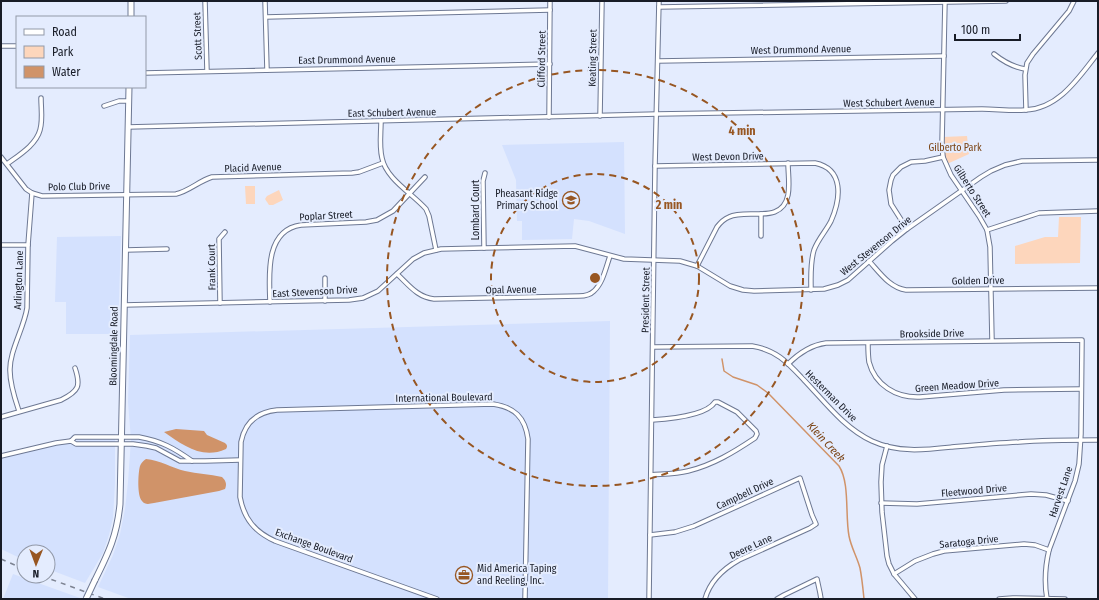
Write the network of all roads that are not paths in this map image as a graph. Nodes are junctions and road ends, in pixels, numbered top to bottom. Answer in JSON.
{"nodes":[{"id":1,"x":131,"y":1,"type":"edge"},
{"id":2,"x":206,"y":1,"type":"edge"},
{"id":3,"x":265,"y":1,"type":"edge"},
{"id":4,"x":550,"y":1,"type":"edge"},
{"id":5,"x":602,"y":1,"type":"edge"},
{"id":6,"x":659,"y":1,"type":"edge"},
{"id":7,"x":1006,"y":1,"type":"edge"},
{"id":8,"x":1074,"y":1,"type":"edge"},
{"id":9,"x":944,"y":2,"type":"edge"},
{"id":10,"x":659,"y":7,"type":"junction"},
{"id":11,"x":550,"y":10,"type":"junction"},
{"id":12,"x":131,"y":16,"type":"edge"},
{"id":13,"x":266,"y":17,"type":"junction"},
{"id":14,"x":1,"y":46,"type":"edge"},
{"id":15,"x":16,"y":46,"type":"edge"},
{"id":16,"x":994,"y":54,"type":"dead end"},
{"id":17,"x":1098,"y":54,"type":"edge"},
{"id":18,"x":944,"y":56,"type":"junction"},
{"id":19,"x":658,"y":61,"type":"junction"},
{"id":20,"x":550,"y":64,"type":"junction"},
{"id":21,"x":1025,"y":69,"type":"junction"},
{"id":22,"x":267,"y":70,"type":"junction"},
{"id":23,"x":207,"y":72,"type":"junction"},
{"id":24,"x":146,"y":73,"type":"edge"},
{"id":25,"x":129,"y":88,"type":"edge"},
{"id":26,"x":41,"y":98,"type":"dead end"},
{"id":27,"x":129,"y":101,"type":"junction"},
{"id":28,"x":104,"y":106,"type":"dead end"},
{"id":29,"x":943,"y":110,"type":"junction"},
{"id":30,"x":1026,"y":110,"type":"junction"},
{"id":31,"x":657,"y":114,"type":"junction"},
{"id":32,"x":600,"y":116,"type":"junction"},
{"id":33,"x":548,"y":117,"type":"junction"},
{"id":34,"x":381,"y":121,"type":"junction"},
{"id":35,"x":128,"y":127,"type":"junction"},
{"id":36,"x":1,"y":157,"type":"edge"},
{"id":37,"x":943,"y":157,"type":"junction"},
{"id":38,"x":1098,"y":160,"type":"edge"},
{"id":39,"x":383,"y":163,"type":"junction"},
{"id":40,"x":788,"y":163,"type":"junction"},
{"id":41,"x":7,"y":164,"type":"junction"},
{"id":42,"x":656,"y":166,"type":"junction"},
{"id":43,"x":485,"y":173,"type":"dead end"},
{"id":44,"x":425,"y":177,"type":"dead end"},
{"id":45,"x":962,"y":191,"type":"junction"},
{"id":46,"x":32,"y":193,"type":"junction"},
{"id":47,"x":409,"y":193,"type":"junction"},
{"id":48,"x":127,"y":194,"type":"junction"},
{"id":49,"x":1098,"y":211,"type":"edge"},
{"id":50,"x":761,"y":214,"type":"junction"},
{"id":51,"x":907,"y":229,"type":"junction"},
{"id":52,"x":987,"y":230,"type":"junction"},
{"id":53,"x":225,"y":232,"type":"dead end"},
{"id":54,"x":761,"y":236,"type":"dead end"},
{"id":55,"x":1,"y":245,"type":"edge"},
{"id":56,"x":28,"y":245,"type":"junction"},
{"id":57,"x":484,"y":248,"type":"junction"},
{"id":58,"x":126,"y":250,"type":"junction"},
{"id":59,"x":167,"y":250,"type":"dead end"},
{"id":60,"x":436,"y":250,"type":"junction"},
{"id":61,"x":610,"y":256,"type":"junction"},
{"id":62,"x":654,"y":260,"type":"junction"},
{"id":63,"x":869,"y":262,"type":"junction"},
{"id":64,"x":697,"y":266,"type":"junction"},
{"id":65,"x":397,"y":274,"type":"junction"},
{"id":66,"x":325,"y":278,"type":"dead end"},
{"id":67,"x":1098,"y":288,"type":"edge"},
{"id":68,"x":991,"y":289,"type":"junction"},
{"id":69,"x":811,"y":290,"type":"junction"},
{"id":70,"x":325,"y":301,"type":"junction"},
{"id":71,"x":270,"y":302,"type":"junction"},
{"id":72,"x":220,"y":303,"type":"junction"},
{"id":73,"x":124,"y":305,"type":"junction"},
{"id":74,"x":992,"y":340,"type":"junction"},
{"id":75,"x":1082,"y":340,"type":"joint"},
{"id":76,"x":868,"y":343,"type":"junction"},
{"id":77,"x":653,"y":348,"type":"junction"},
{"id":78,"x":788,"y":364,"type":"junction"},
{"id":79,"x":75,"y":368,"type":"dead end"},
{"id":80,"x":1082,"y":388,"type":"junction"},
{"id":81,"x":19,"y":411,"type":"junction"},
{"id":82,"x":1,"y":417,"type":"edge"},
{"id":83,"x":652,"y":420,"type":"junction"},
{"id":84,"x":85,"y":436,"type":"junction"},
{"id":85,"x":122,"y":436,"type":"junction"},
{"id":86,"x":1080,"y":440,"type":"junction"},
{"id":87,"x":1098,"y":440,"type":"edge"},
{"id":88,"x":71,"y":441,"type":"junction"},
{"id":89,"x":85,"y":444,"type":"junction"},
{"id":90,"x":121,"y":444,"type":"junction"},
{"id":91,"x":887,"y":446,"type":"junction"},
{"id":92,"x":1,"y":456,"type":"edge"},
{"id":93,"x":192,"y":460,"type":"junction"},
{"id":94,"x":240,"y":460,"type":"junction"},
{"id":95,"x":651,"y":475,"type":"junction"},
{"id":96,"x":1068,"y":501,"type":"junction"},
{"id":97,"x":881,"y":503,"type":"junction"},
{"id":98,"x":816,"y":524,"type":"joint"},
{"id":99,"x":650,"y":536,"type":"junction"},
{"id":100,"x":1049,"y":550,"type":"junction"},
{"id":101,"x":894,"y":574,"type":"junction"},
{"id":102,"x":86,"y":599,"type":"edge"},
{"id":103,"x":437,"y":599,"type":"edge"},
{"id":104,"x":525,"y":599,"type":"edge"},
{"id":105,"x":649,"y":599,"type":"edge"},
{"id":106,"x":704,"y":599,"type":"edge"},
{"id":107,"x":777,"y":599,"type":"edge"},
{"id":108,"x":820,"y":599,"type":"edge"},
{"id":109,"x":915,"y":599,"type":"edge"},
{"id":110,"x":999,"y":599,"type":"edge"},
{"id":111,"x":1047,"y":599,"type":"edge"},
{"id":112,"x":1065,"y":599,"type":"edge"}],
"edges":[{"from":1,"to":12,"type":"main road"},
{"from":2,"to":23,"type":"street","name":"Scott Street"},
{"from":3,"to":13,"type":"street"},
{"from":4,"to":11,"type":"street","name":"Clifford Street"},
{"from":5,"to":32,"type":"street","name":"Keating Street"},
{"from":6,"to":10,"type":"street","name":"President Street"},
{"from":7,"to":9,"type":"street"},
{"from":8,"to":21,"type":"street"},
{"from":9,"to":10,"type":"street"},
{"from":9,"to":18,"type":"street","name":"Gilberto Street"},
{"from":10,"to":19,"type":"street","name":"President Street"},
{"from":11,"to":13,"type":"street"},
{"from":11,"to":20,"type":"street","name":"Clifford Street"},
{"from":13,"to":22,"type":"street"},
{"from":14,"to":15,"type":"street"},
{"from":16,"to":21,"type":"street"},
{"from":17,"to":30,"type":"street","name":"West Schubert Avenue"},
{"from":18,"to":19,"type":"street","name":"West Drummond Avenue"},
{"from":18,"to":29,"type":"street","name":"Gilberto Street"},
{"from":19,"to":31,"type":"street","name":"President Street"},
{"from":20,"to":22,"type":"street","name":"East Drummond Avenue"},
{"from":20,"to":33,"type":"street","name":"Clifford Street"},
{"from":21,"to":30,"type":"street"},
{"from":22,"to":23,"type":"street","name":"East Drummond Avenue"},
{"from":23,"to":24,"type":"street","name":"East Drummond Avenue"},
{"from":25,"to":27,"type":"main road","name":"Bloomingdale Road"},
{"from":26,"to":41,"type":"street"},
{"from":27,"to":28,"type":"street"},
{"from":27,"to":35,"type":"main road","name":"Bloomingdale Road"},
{"from":29,"to":30,"type":"street","name":"West Schubert Avenue"},
{"from":29,"to":31,"type":"street","name":"West Schubert Avenue"},
{"from":29,"to":37,"type":"street","name":"Gilberto Street"},
{"from":31,"to":32,"type":"street","name":"East Schubert Avenue"},
{"from":31,"to":42,"type":"street","name":"President Street"},
{"from":32,"to":33,"type":"street","name":"East Schubert Avenue"},
{"from":33,"to":34,"type":"street","name":"East Schubert Avenue"},
{"from":34,"to":35,"type":"street","name":"East Schubert Avenue"},
{"from":34,"to":39,"type":"street"},
{"from":35,"to":48,"type":"main road","name":"Bloomingdale Road"},
{"from":36,"to":41,"type":"street"},
{"from":37,"to":45,"type":"street","name":"Gilberto Street"},
{"from":37,"to":51,"type":"street"},
{"from":38,"to":45,"type":"street","name":"West Stevenson Drive"},
{"from":39,"to":47,"type":"street"},
{"from":39,"to":48,"type":"street","name":"Placid Avenue"},
{"from":40,"to":42,"type":"street","name":"West Devon Drive"},
{"from":40,"to":50,"type":"street"},
{"from":40,"to":69,"type":"street","name":"West Devon Drive"},
{"from":41,"to":46,"type":"street"},
{"from":42,"to":62,"type":"street","name":"President Street"},
{"from":43,"to":57,"type":"street","name":"Lombard Court"},
{"from":44,"to":47,"type":"street","name":"Poplar Street"},
{"from":45,"to":51,"type":"street","name":"West Stevenson Drive"},
{"from":45,"to":52,"type":"street","name":"Gilberto Street"},
{"from":46,"to":48,"type":"street","name":"Polo Club Drive"},
{"from":46,"to":56,"type":"street","name":"Arlington Lane"},
{"from":47,"to":60,"type":"street"},
{"from":47,"to":71,"type":"street","name":"Poplar Street"},
{"from":48,"to":58,"type":"main road","name":"Bloomingdale Road"},
{"from":49,"to":52,"type":"street"},
{"from":50,"to":54,"type":"street"},
{"from":50,"to":64,"type":"street"},
{"from":51,"to":63,"type":"street","name":"West Stevenson Drive"},
{"from":52,"to":68,"type":"street","name":"Gilberto Street"},
{"from":53,"to":72,"type":"street","name":"Frank Court"},
{"from":55,"to":56,"type":"street"},
{"from":56,"to":81,"type":"street","name":"Arlington Lane"},
{"from":57,"to":60,"type":"street","name":"East Stevenson Drive"},
{"from":57,"to":61,"type":"street","name":"East Stevenson Drive"},
{"from":58,"to":59,"type":"street"},
{"from":58,"to":73,"type":"main road","name":"Bloomingdale Road"},
{"from":60,"to":65,"type":"street","name":"East Stevenson Drive"},
{"from":61,"to":62,"type":"street","name":"West Stevenson Drive"},
{"from":61,"to":65,"type":"street","name":"Opal Avenue"},
{"from":62,"to":64,"type":"street","name":"West Stevenson Drive"},
{"from":62,"to":77,"type":"street","name":"President Street"},
{"from":63,"to":68,"type":"street","name":"Golden Drive"},
{"from":63,"to":69,"type":"street","name":"West Stevenson Drive"},
{"from":64,"to":69,"type":"street","name":"West Stevenson Drive"},
{"from":65,"to":70,"type":"street","name":"East Stevenson Drive"},
{"from":66,"to":70,"type":"street"},
{"from":67,"to":68,"type":"street","name":"Golden Drive"},
{"from":68,"to":74,"type":"street","name":"Gilberto Street"},
{"from":70,"to":71,"type":"street","name":"East Stevenson Drive"},
{"from":71,"to":72,"type":"street","name":"East Stevenson Drive"},
{"from":72,"to":73,"type":"street","name":"East Stevenson Drive"},
{"from":73,"to":85,"type":"main road","name":"Bloomingdale Road"},
{"from":74,"to":75,"type":"street","name":"Brookside Drive"},
{"from":74,"to":76,"type":"street","name":"Brookside Drive"},
{"from":75,"to":80,"type":"street","name":"Harvest Lane"},
{"from":76,"to":78,"type":"street","name":"Brookside Drive"},
{"from":76,"to":80,"type":"street","name":"Green Meadow Drive"},
{"from":77,"to":78,"type":"street","name":"Hesterman Drive"},
{"from":77,"to":83,"type":"street","name":"President Street"},
{"from":78,"to":91,"type":"street","name":"Hesterman Drive"},
{"from":79,"to":81,"type":"street"},
{"from":80,"to":86,"type":"street","name":"Harvest Lane"},
{"from":81,"to":82,"type":"street"},
{"from":83,"to":95,"type":"street","name":"President Street"},
{"from":83,"to":95,"type":"street"},
{"from":84,"to":85,"type":"street"},
{"from":84,"to":88,"type":"street"},
{"from":84,"to":89,"type":"street"},
{"from":85,"to":90,"type":"main road","name":"Bloomingdale Road"},
{"from":85,"to":93,"type":"street"},
{"from":86,"to":87,"type":"street","name":"Hesterman Drive"},
{"from":86,"to":91,"type":"street","name":"Hesterman Drive"},
{"from":86,"to":96,"type":"street","name":"Harvest Lane"},
{"from":88,"to":89,"type":"street"},
{"from":88,"to":92,"type":"street"},
{"from":89,"to":90,"type":"street"},
{"from":90,"to":93,"type":"street"},
{"from":90,"to":102,"type":"main road","name":"Bloomingdale Road","bridge":true},
{"from":91,"to":97,"type":"street"},
{"from":93,"to":94,"type":"street"},
{"from":94,"to":103,"type":"street","name":"Exchange Boulevard"},
{"from":94,"to":104,"type":"street","name":"International Boulevard"},
{"from":95,"to":99,"type":"street","name":"President Street"},
{"from":96,"to":97,"type":"street","name":"Fleetwood Drive"},
{"from":96,"to":100,"type":"street","name":"Harvest Lane"},
{"from":97,"to":101,"type":"street"},
{"from":98,"to":99,"type":"street","name":"Campbell Drive"},
{"from":98,"to":106,"type":"street","name":"Deere Lane"},
{"from":99,"to":105,"type":"street","name":"President Street"},
{"from":100,"to":101,"type":"street","name":"Saratoga Drive"},
{"from":100,"to":111,"type":"street","name":"Harvest Lane"},
{"from":101,"to":109,"type":"street"},
{"from":107,"to":108,"type":"street"},
{"from":110,"to":111,"type":"street"},
{"from":111,"to":112,"type":"street"}]}
